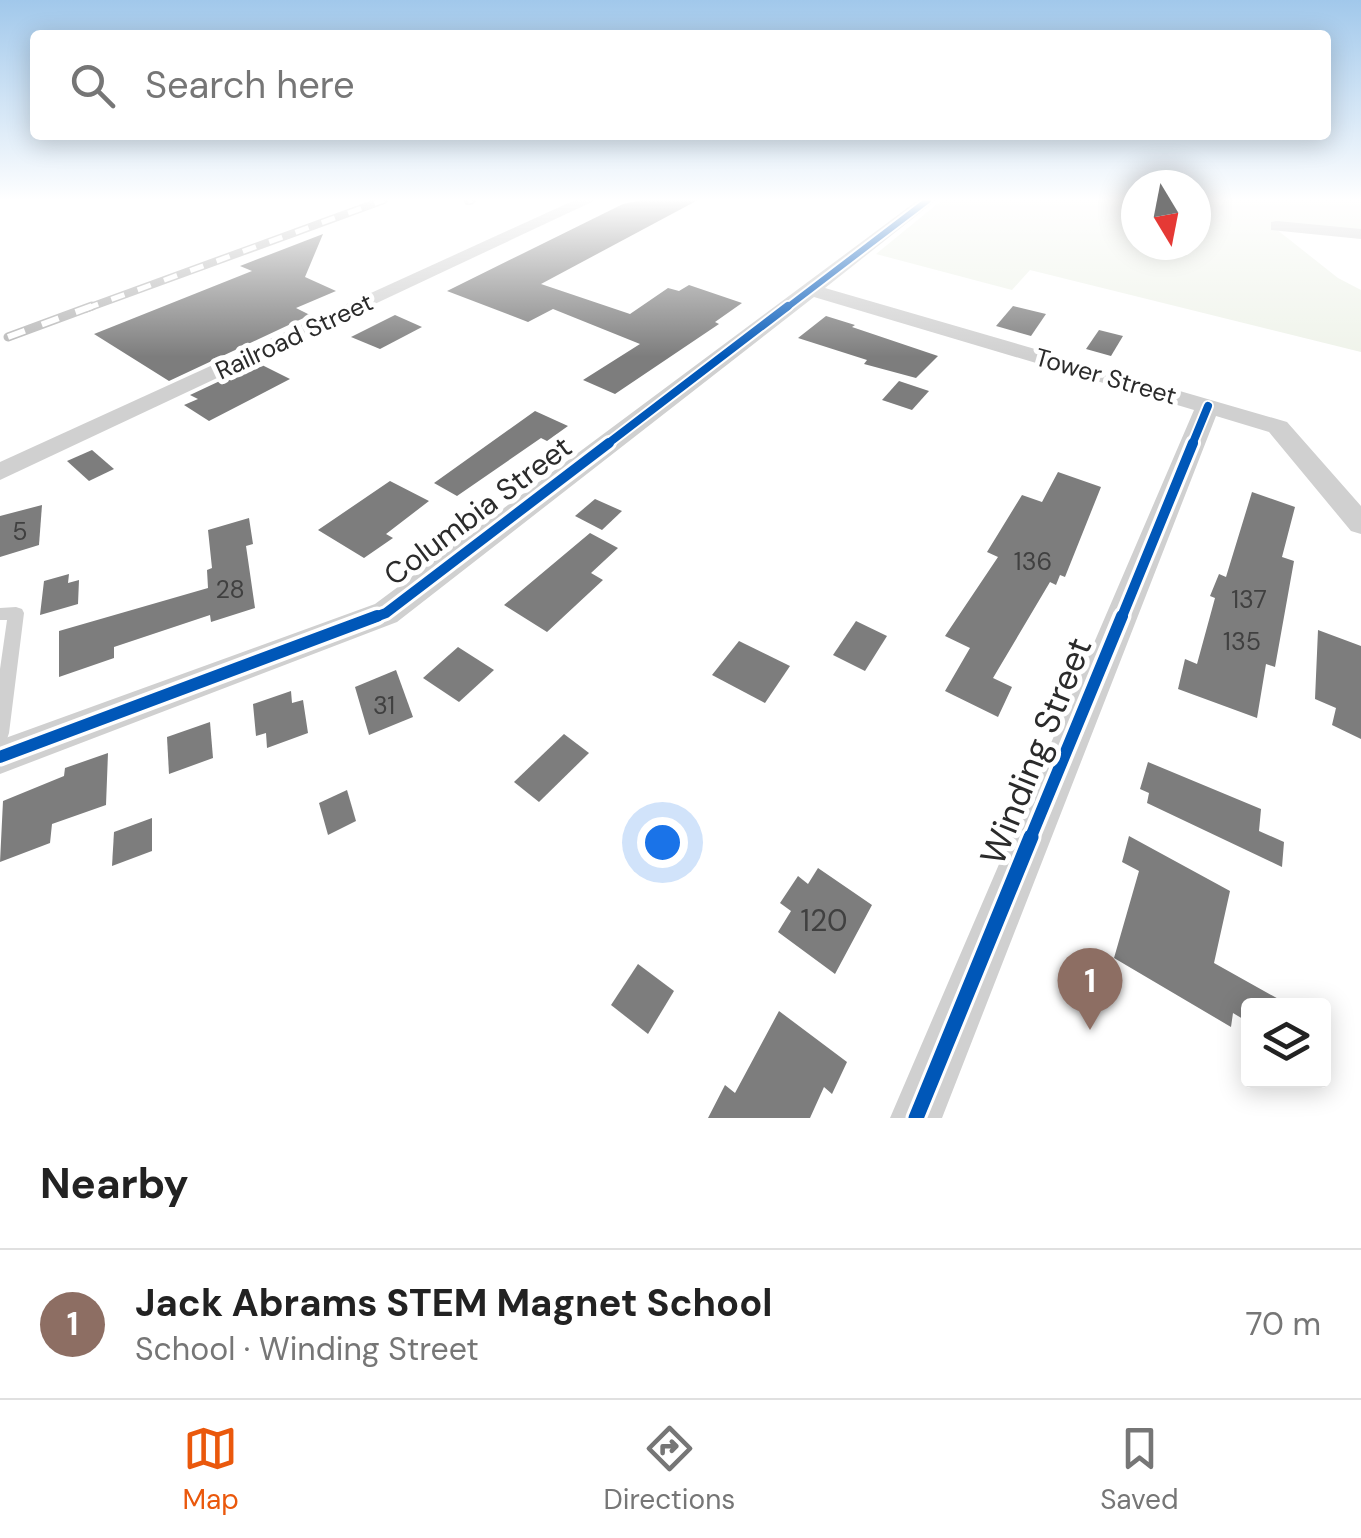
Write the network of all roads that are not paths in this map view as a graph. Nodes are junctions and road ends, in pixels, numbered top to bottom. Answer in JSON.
{"nodes":[{"id":1,"x":475,"y":252,"type":"edge"},
{"id":2,"x":861,"y":252,"type":"edge"},
{"id":3,"x":812,"y":290,"type":"junction"},
{"id":4,"x":1208,"y":406,"type":"junction"},
{"id":5,"x":0,"y":472,"type":"edge"},
{"id":6,"x":1361,"y":524,"type":"edge"},
{"id":7,"x":0,"y":614,"type":"edge"},
{"id":8,"x":0,"y":732,"type":"edge"},
{"id":9,"x":0,"y":756,"type":"edge"},
{"id":10,"x":916,"y":1118,"type":"edge"}],
"edges":[{"from":1,"to":5,"type":"street","name":"Railroad Street"},
{"from":2,"to":3,"type":"street","name":"Columbia Street"},
{"from":3,"to":4,"type":"street","name":"Tower Street"},
{"from":3,"to":9,"type":"street","name":"Columbia Street"},
{"from":4,"to":6,"type":"street","name":"Tower Street"},
{"from":4,"to":10,"type":"street","name":"Winding Street"},
{"from":7,"to":8,"type":"lane"}]}
